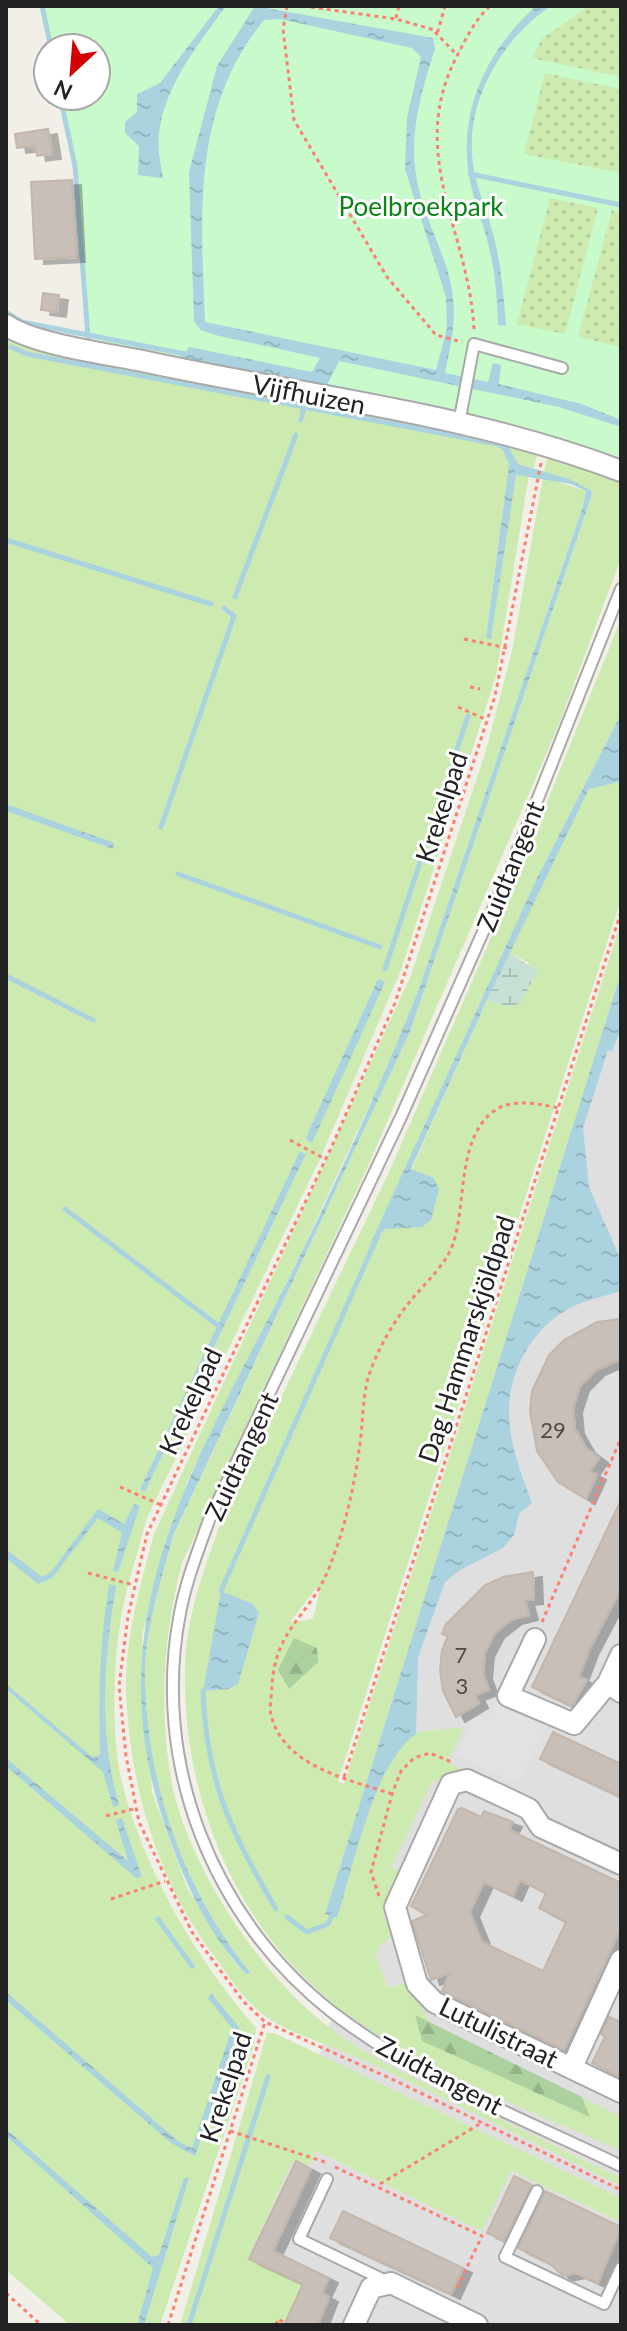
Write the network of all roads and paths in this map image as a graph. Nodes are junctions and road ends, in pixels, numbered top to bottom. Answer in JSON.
{"nodes":[{"id":1,"x":287,"y":6,"type":"edge"},
{"id":2,"x":303,"y":6,"type":"edge"},
{"id":3,"x":399,"y":6,"type":"edge"},
{"id":4,"x":445,"y":6,"type":"edge"},
{"id":5,"x":490,"y":6,"type":"edge"},
{"id":6,"x":396,"y":19,"type":"junction"},
{"id":7,"x":435,"y":32,"type":"dead end"},
{"id":8,"x":457,"y":56,"type":"junction"},
{"id":9,"x":6,"y":325,"type":"edge"},
{"id":10,"x":459,"y":342,"type":"dead end"},
{"id":11,"x":474,"y":344,"type":"junction"},
{"id":12,"x":562,"y":368,"type":"dead end"},
{"id":13,"x":459,"y":423,"type":"junction"},
{"id":14,"x":541,"y":466,"type":"dead end"},
{"id":15,"x":616,"y":469,"type":"edge"},
{"id":16,"x":621,"y":589,"type":"edge"},
{"id":17,"x":464,"y":639,"type":"dead end"},
{"id":18,"x":507,"y":648,"type":"junction"},
{"id":19,"x":470,"y":687,"type":"dead end"},
{"id":20,"x":480,"y":689,"type":"dead end"},
{"id":21,"x":458,"y":707,"type":"dead end"},
{"id":22,"x":488,"y":720,"type":"junction"},
{"id":23,"x":621,"y":912,"type":"edge"},
{"id":24,"x":559,"y":1108,"type":"junction"},
{"id":25,"x":290,"y":1140,"type":"dead end"},
{"id":26,"x":325,"y":1159,"type":"junction"},
{"id":27,"x":621,"y":1438,"type":"edge"},
{"id":28,"x":120,"y":1487,"type":"dead end"},
{"id":29,"x":161,"y":1505,"type":"junction"},
{"id":30,"x":88,"y":1573,"type":"dead end"},
{"id":31,"x":134,"y":1585,"type":"junction"},
{"id":32,"x":535,"y":1639,"type":"joint"},
{"id":33,"x":621,"y":1655,"type":"edge"},
{"id":34,"x":615,"y":1688,"type":"edge"},
{"id":35,"x":463,"y":1772,"type":"junction"},
{"id":36,"x":344,"y":1777,"type":"junction"},
{"id":37,"x":392,"y":1794,"type":"junction"},
{"id":38,"x":137,"y":1808,"type":"junction"},
{"id":39,"x":106,"y":1816,"type":"dead end"},
{"id":40,"x":621,"y":1864,"type":"edge"},
{"id":41,"x":165,"y":1881,"type":"junction"},
{"id":42,"x":111,"y":1899,"type":"dead end"},
{"id":43,"x":395,"y":1913,"type":"junction"},
{"id":44,"x":621,"y":1960,"type":"edge"},
{"id":45,"x":265,"y":2022,"type":"junction"},
{"id":46,"x":572,"y":2067,"type":"junction"},
{"id":47,"x":621,"y":2092,"type":"edge"},
{"id":48,"x":483,"y":2122,"type":"junction"},
{"id":49,"x":230,"y":2131,"type":"junction"},
{"id":50,"x":621,"y":2166,"type":"edge"},
{"id":51,"x":327,"y":2179,"type":"dead end"},
{"id":52,"x":378,"y":2185,"type":"junction"},
{"id":53,"x":621,"y":2190,"type":"edge"},
{"id":54,"x":537,"y":2191,"type":"dead end"},
{"id":55,"x":621,"y":2268,"type":"edge"},
{"id":56,"x":391,"y":2283,"type":"junction"},
{"id":57,"x":6,"y":2293,"type":"edge"},
{"id":58,"x":447,"y":2310,"type":"junction"},
{"id":59,"x":285,"y":2323,"type":"dead end"},
{"id":60,"x":41,"y":2325,"type":"edge"},
{"id":61,"x":168,"y":2325,"type":"edge"},
{"id":62,"x":276,"y":2325,"type":"edge"},
{"id":63,"x":354,"y":2325,"type":"edge"},
{"id":64,"x":477,"y":2325,"type":"edge"}],
"edges":[{"from":1,"to":10,"type":"path"},
{"from":2,"to":6,"type":"path"},
{"from":3,"to":6,"type":"path"},
{"from":4,"to":6,"type":"path"},
{"from":5,"to":8,"type":"path"},
{"from":7,"to":8,"type":"path"},
{"from":8,"to":11,"type":"path"},
{"from":9,"to":13,"type":"street","name":"Vijfhuizen"},
{"from":11,"to":12,"type":"lane"},
{"from":11,"to":13,"type":"lane"},
{"from":13,"to":15,"type":"street","name":"Vijfhuizen"},
{"from":14,"to":18,"type":"path","name":"Krekelpad"},
{"from":16,"to":50,"type":"lane","name":"Zuidtangent"},
{"from":17,"to":18,"type":"path"},
{"from":18,"to":22,"type":"path","name":"Krekelpad"},
{"from":19,"to":20,"type":"path"},
{"from":21,"to":22,"type":"path"},
{"from":22,"to":26,"type":"path","name":"Krekelpad"},
{"from":23,"to":24,"type":"path","name":"Dag Hammarskjöldpad"},
{"from":24,"to":36,"type":"path","name":"Dag Hammarskjöldpad"},
{"from":24,"to":36,"type":"path"},
{"from":25,"to":26,"type":"path"},
{"from":26,"to":29,"type":"path","name":"Krekelpad"},
{"from":27,"to":32,"type":"path"},
{"from":28,"to":29,"type":"path"},
{"from":29,"to":31,"type":"path","name":"Krekelpad"},
{"from":30,"to":31,"type":"path"},
{"from":31,"to":38,"type":"path","name":"Krekelpad"},
{"from":32,"to":34,"type":"street"},
{"from":33,"to":34,"type":"street"},
{"from":35,"to":37,"type":"path"},
{"from":35,"to":40,"type":"street"},
{"from":35,"to":43,"type":"street"},
{"from":36,"to":37,"type":"path"},
{"from":37,"to":43,"type":"path"},
{"from":38,"to":39,"type":"path"},
{"from":38,"to":41,"type":"path","name":"Krekelpad"},
{"from":41,"to":42,"type":"path"},
{"from":41,"to":45,"type":"path","name":"Krekelpad"},
{"from":43,"to":46,"type":"street","name":"Lutulistraat"},
{"from":44,"to":46,"type":"street"},
{"from":45,"to":48,"type":"path"},
{"from":45,"to":49,"type":"path","name":"Krekelpad"},
{"from":46,"to":47,"type":"street","name":"Lutulistraat"},
{"from":48,"to":52,"type":"path"},
{"from":48,"to":53,"type":"path"},
{"from":49,"to":52,"type":"path"},
{"from":49,"to":61,"type":"path","name":"Krekelpad"},
{"from":51,"to":56,"type":"lane"},
{"from":52,"to":58,"type":"path"},
{"from":54,"to":55,"type":"lane"},
{"from":56,"to":58,"type":"street"},
{"from":56,"to":63,"type":"street"},
{"from":57,"to":60,"type":"path"},
{"from":58,"to":64,"type":"street"},
{"from":59,"to":62,"type":"path"}]}
